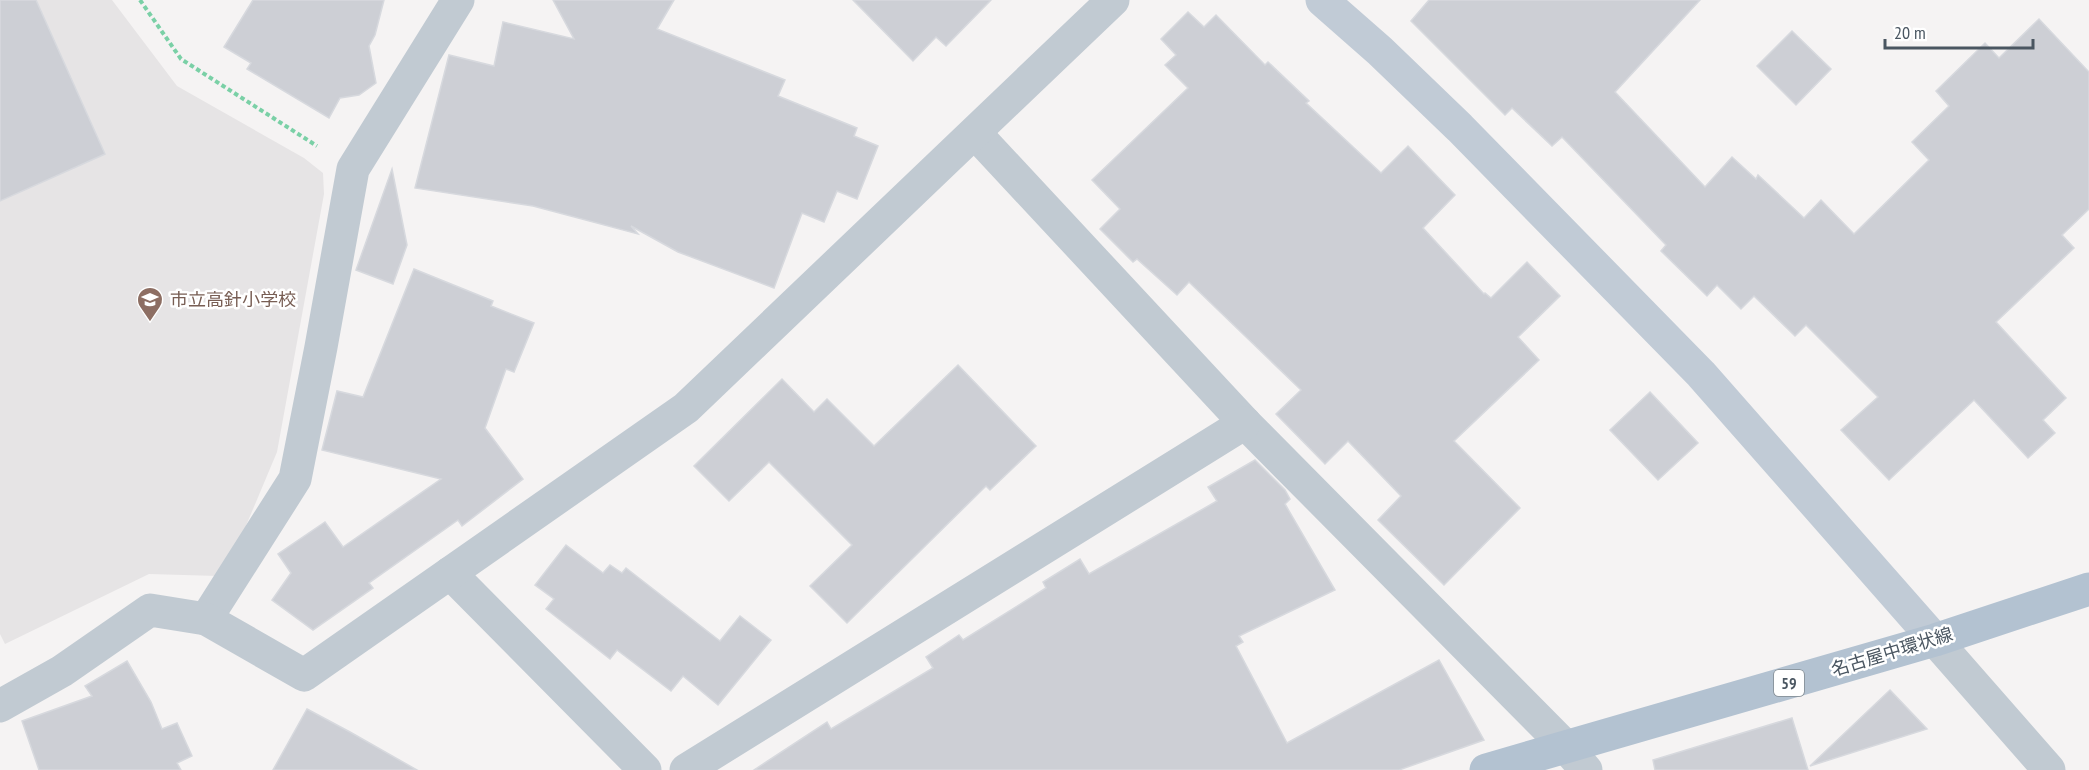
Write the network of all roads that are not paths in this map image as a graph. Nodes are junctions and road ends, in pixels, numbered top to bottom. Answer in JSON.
{"nodes":[{"id":1,"x":458,"y":0,"type":"edge"},
{"id":2,"x":1113,"y":0,"type":"edge"},
{"id":3,"x":1322,"y":0,"type":"edge"},
{"id":4,"x":975,"y":133,"type":"junction"},
{"id":5,"x":1245,"y":423,"type":"junction"},
{"id":6,"x":450,"y":573,"type":"junction"},
{"id":7,"x":2089,"y":589,"type":"edge"},
{"id":8,"x":206,"y":619,"type":"junction"},
{"id":9,"x":1935,"y":640,"type":"junction"},
{"id":10,"x":0,"y":706,"type":"edge"},
{"id":11,"x":1576,"y":759,"type":"edge"},
{"id":12,"x":645,"y":770,"type":"edge"},
{"id":13,"x":686,"y":770,"type":"edge"},
{"id":14,"x":1486,"y":770,"type":"edge"},
{"id":15,"x":2049,"y":770,"type":"edge"}],
"edges":[{"from":1,"to":8,"type":"street"},
{"from":2,"to":4,"type":"street"},
{"from":3,"to":9,"type":"street"},
{"from":4,"to":5,"type":"street"},
{"from":4,"to":6,"type":"street"},
{"from":5,"to":11,"type":"street"},
{"from":5,"to":13,"type":"street"},
{"from":6,"to":8,"type":"street"},
{"from":6,"to":12,"type":"street"},
{"from":7,"to":9,"type":"main road","name":"名古屋中環状線","number":"59"},
{"from":8,"to":10,"type":"street"},
{"from":9,"to":11,"type":"main road","name":"名古屋中環状線","number":"59"},
{"from":9,"to":15,"type":"street"},
{"from":11,"to":14,"type":"main road","name":"名古屋中環状線","number":"59"}]}
